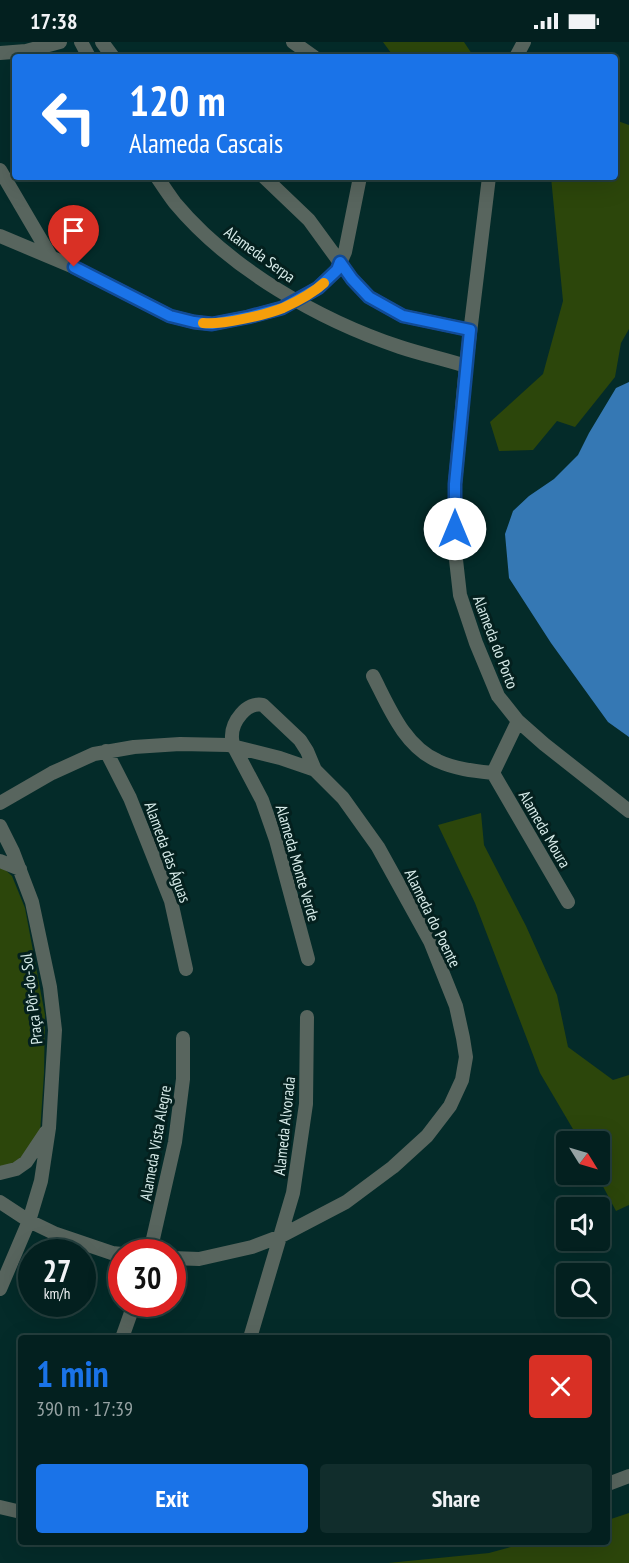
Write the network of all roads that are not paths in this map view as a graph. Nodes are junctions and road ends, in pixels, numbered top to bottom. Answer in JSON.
{"nodes":[{"id":1,"x":60,"y":42,"type":"edge"},
{"id":2,"x":293,"y":42,"type":"edge"},
{"id":3,"x":0,"y":53,"type":"edge"},
{"id":4,"x":310,"y":54,"type":"edge"},
{"id":5,"x":0,"y":170,"type":"edge"},
{"id":6,"x":159,"y":180,"type":"edge"},
{"id":7,"x":267,"y":180,"type":"edge"},
{"id":8,"x":359,"y":180,"type":"edge"},
{"id":9,"x":489,"y":180,"type":"edge"},
{"id":10,"x":0,"y":236,"type":"edge"},
{"id":11,"x":51,"y":257,"type":"junction"},
{"id":12,"x":340,"y":262,"type":"junction"},
{"id":13,"x":296,"y":300,"type":"junction"},
{"id":14,"x":470,"y":330,"type":"junction"},
{"id":15,"x":466,"y":366,"type":"junction"},
{"id":16,"x":373,"y":676,"type":"dead end"},
{"id":17,"x":518,"y":721,"type":"junction"},
{"id":18,"x":234,"y":747,"type":"junction"},
{"id":19,"x":106,"y":752,"type":"junction"},
{"id":20,"x":315,"y":770,"type":"junction"},
{"id":21,"x":493,"y":773,"type":"junction"},
{"id":22,"x":0,"y":803,"type":"edge"},
{"id":23,"x":629,"y":811,"type":"edge"},
{"id":24,"x":0,"y":826,"type":"edge"},
{"id":25,"x":0,"y":861,"type":"edge"},
{"id":26,"x":20,"y":869,"type":"junction"},
{"id":27,"x":568,"y":902,"type":"dead end"},
{"id":28,"x":308,"y":959,"type":"dead end"},
{"id":29,"x":186,"y":969,"type":"dead end"},
{"id":30,"x":307,"y":1017,"type":"dead end"},
{"id":31,"x":183,"y":1038,"type":"dead end"},
{"id":32,"x":49,"y":1128,"type":"junction"},
{"id":33,"x":16,"y":1169,"type":"junction"},
{"id":34,"x":0,"y":1173,"type":"edge"},
{"id":35,"x":38,"y":1192,"type":"junction"},
{"id":36,"x":2,"y":1203,"type":"edge"},
{"id":37,"x":0,"y":1219,"type":"edge"},
{"id":38,"x":29,"y":1221,"type":"junction"},
{"id":39,"x":281,"y":1236,"type":"junction"},
{"id":40,"x":153,"y":1239,"type":"edge"},
{"id":41,"x":108,"y":1252,"type":"edge"},
{"id":42,"x":186,"y":1259,"type":"edge"},
{"id":43,"x":0,"y":1289,"type":"edge"},
{"id":44,"x":129,"y":1317,"type":"edge"},
{"id":45,"x":123,"y":1335,"type":"edge"},
{"id":46,"x":251,"y":1335,"type":"edge"},
{"id":47,"x":629,"y":1476,"type":"edge"},
{"id":48,"x":610,"y":1483,"type":"edge"},
{"id":49,"x":0,"y":1507,"type":"edge"},
{"id":50,"x":18,"y":1511,"type":"edge"}],
"edges":[{"from":1,"to":3,"type":"street"},
{"from":2,"to":4,"type":"street"},
{"from":5,"to":11,"type":"street"},
{"from":6,"to":13,"type":"street","name":"Alameda Serpa"},
{"from":7,"to":12,"type":"street"},
{"from":8,"to":12,"type":"street"},
{"from":9,"to":14,"type":"street","name":"Alameda do Porto"},
{"from":10,"to":11,"type":"street"},
{"from":11,"to":13,"type":"street"},
{"from":12,"to":13,"type":"street"},
{"from":12,"to":14,"type":"street"},
{"from":13,"to":15,"type":"street","name":"Alameda Serpa"},
{"from":14,"to":15,"type":"street","name":"Alameda do Porto"},
{"from":15,"to":17,"type":"street","name":"Alameda do Porto"},
{"from":16,"to":21,"type":"street"},
{"from":17,"to":21,"type":"street"},
{"from":17,"to":23,"type":"street","name":"Alameda do Porto"},
{"from":18,"to":19,"type":"street","name":"Alameda do Poente"},
{"from":18,"to":20,"type":"street","name":"Alameda do Poente"},
{"from":18,"to":20,"type":"street"},
{"from":18,"to":28,"type":"street","name":"Alameda Monte Verde"},
{"from":19,"to":22,"type":"street","name":"Alameda do Poente"},
{"from":19,"to":29,"type":"street","name":"Alameda das Águas"},
{"from":20,"to":39,"type":"street","name":"Alameda do Poente"},
{"from":21,"to":27,"type":"street","name":"Alameda Moura"},
{"from":24,"to":26,"type":"street","name":"Praça Pôr-do-Sol"},
{"from":25,"to":26,"type":"street"},
{"from":26,"to":32,"type":"street","name":"Praça Pôr-do-Sol"},
{"from":30,"to":39,"type":"street","name":"Alameda Alvorada"},
{"from":31,"to":40,"type":"street","name":"Alameda Vista Alegre"},
{"from":32,"to":33,"type":"street","name":"Praça Pôr-do-Sol"},
{"from":32,"to":35,"type":"street","name":"Praça Pôr-do-Sol"},
{"from":33,"to":34,"type":"street"},
{"from":33,"to":35,"type":"street"},
{"from":35,"to":38,"type":"street","name":"Praça Pôr-do-Sol"},
{"from":36,"to":37,"type":"street"},
{"from":36,"to":38,"type":"street"},
{"from":38,"to":41,"type":"street"},
{"from":38,"to":43,"type":"street","name":"Praça Pôr-do-Sol"},
{"from":39,"to":42,"type":"street","name":"Alameda do Poente"},
{"from":39,"to":46,"type":"street","name":"Alameda Alvorada"},
{"from":44,"to":45,"type":"street"},
{"from":47,"to":48,"type":"street"},
{"from":49,"to":50,"type":"street"}]}
